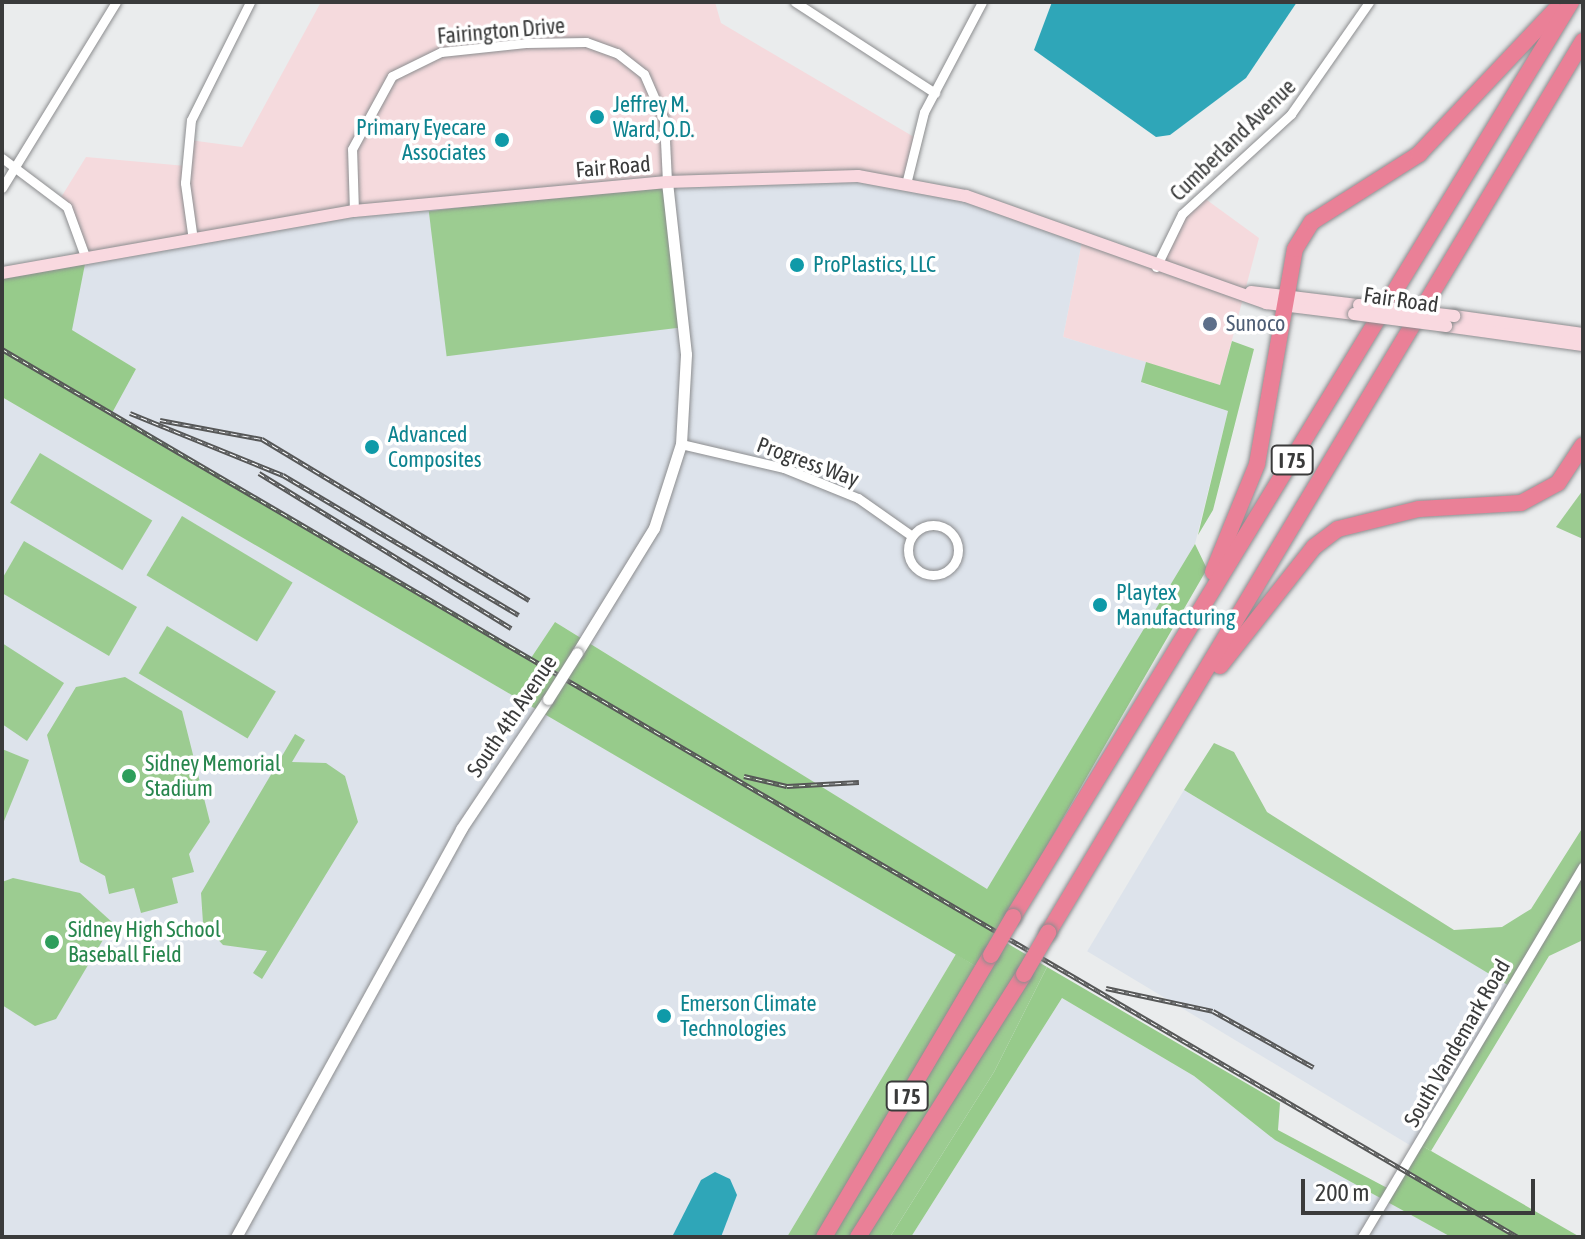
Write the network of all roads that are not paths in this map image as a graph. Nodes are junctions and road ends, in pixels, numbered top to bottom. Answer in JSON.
{"nodes":[{"id":1,"x":116,"y":2,"type":"edge"},
{"id":2,"x":250,"y":2,"type":"edge"},
{"id":3,"x":795,"y":2,"type":"edge"},
{"id":4,"x":982,"y":2,"type":"edge"},
{"id":5,"x":1369,"y":2,"type":"edge"},
{"id":6,"x":1561,"y":2,"type":"edge"},
{"id":7,"x":1571,"y":2,"type":"edge"},
{"id":8,"x":1583,"y":41,"type":"edge"},
{"id":9,"x":935,"y":93,"type":"junction"},
{"id":10,"x":2,"y":158,"type":"edge"},
{"id":11,"x":15,"y":167,"type":"junction"},
{"id":12,"x":907,"y":180,"type":"junction"},
{"id":13,"x":667,"y":182,"type":"junction"},
{"id":14,"x":2,"y":188,"type":"edge"},
{"id":15,"x":354,"y":211,"type":"junction"},
{"id":16,"x":193,"y":240,"type":"junction"},
{"id":17,"x":86,"y":259,"type":"junction"},
{"id":18,"x":1156,"y":268,"type":"junction"},
{"id":19,"x":2,"y":273,"type":"edge"},
{"id":20,"x":1287,"y":301,"type":"junction"},
{"id":21,"x":1450,"y":321,"type":"junction"},
{"id":22,"x":1583,"y":334,"type":"edge"},
{"id":23,"x":1583,"y":345,"type":"edge"},
{"id":24,"x":681,"y":444,"type":"junction"},
{"id":25,"x":1583,"y":445,"type":"edge"},
{"id":26,"x":912,"y":536,"type":"junction"},
{"id":27,"x":1131,"y":724,"type":"junction"},
{"id":28,"x":1146,"y":772,"type":"junction"},
{"id":29,"x":1583,"y":867,"type":"edge"},
{"id":30,"x":236,"y":1237,"type":"edge"},
{"id":31,"x":824,"y":1237,"type":"edge"},
{"id":32,"x":858,"y":1237,"type":"edge"},
{"id":33,"x":1362,"y":1237,"type":"edge"}],
"edges":[{"from":1,"to":11,"type":"street"},
{"from":2,"to":16,"type":"street"},
{"from":3,"to":9,"type":"street"},
{"from":4,"to":9,"type":"street"},
{"from":5,"to":18,"type":"street","name":"Cumberland Avenue"},
{"from":6,"to":20,"type":"highway"},
{"from":7,"to":27,"type":"highway","number":"I 75"},
{"from":8,"to":28,"type":"highway","number":"I 75"},
{"from":9,"to":12,"type":"street"},
{"from":10,"to":11,"type":"street"},
{"from":11,"to":14,"type":"street"},
{"from":11,"to":17,"type":"street"},
{"from":12,"to":13,"type":"main road","name":"Fair Road"},
{"from":12,"to":18,"type":"main road","name":"Fair Road"},
{"from":13,"to":15,"type":"main road","name":"Fair Road"},
{"from":13,"to":15,"type":"street","name":"Fairington Drive"},
{"from":13,"to":24,"type":"street","name":"South 4th Avenue"},
{"from":15,"to":16,"type":"main road","name":"Fair Road"},
{"from":16,"to":17,"type":"main road","name":"Fair Road"},
{"from":17,"to":19,"type":"main road","name":"Fair Road"},
{"from":18,"to":20,"type":"main road","name":"Fair Road"},
{"from":20,"to":21,"type":"main road","name":"Fair Road","bridge":true},
{"from":20,"to":27,"type":"highway"},
{"from":21,"to":22,"type":"main road","name":"Fair Road"},
{"from":21,"to":23,"type":"main road","name":"Fair Road"},
{"from":24,"to":26,"type":"street","name":"Progress Way"},
{"from":24,"to":30,"type":"street","name":"South 4th Avenue","bridge":true},
{"from":25,"to":28,"type":"highway"},
{"from":26,"to":26,"type":"street"},
{"from":27,"to":31,"type":"highway","number":"I 75","bridge":true},
{"from":28,"to":32,"type":"highway","number":"I 75","bridge":true},
{"from":29,"to":33,"type":"street","name":"South Vandemark Road"}]}
